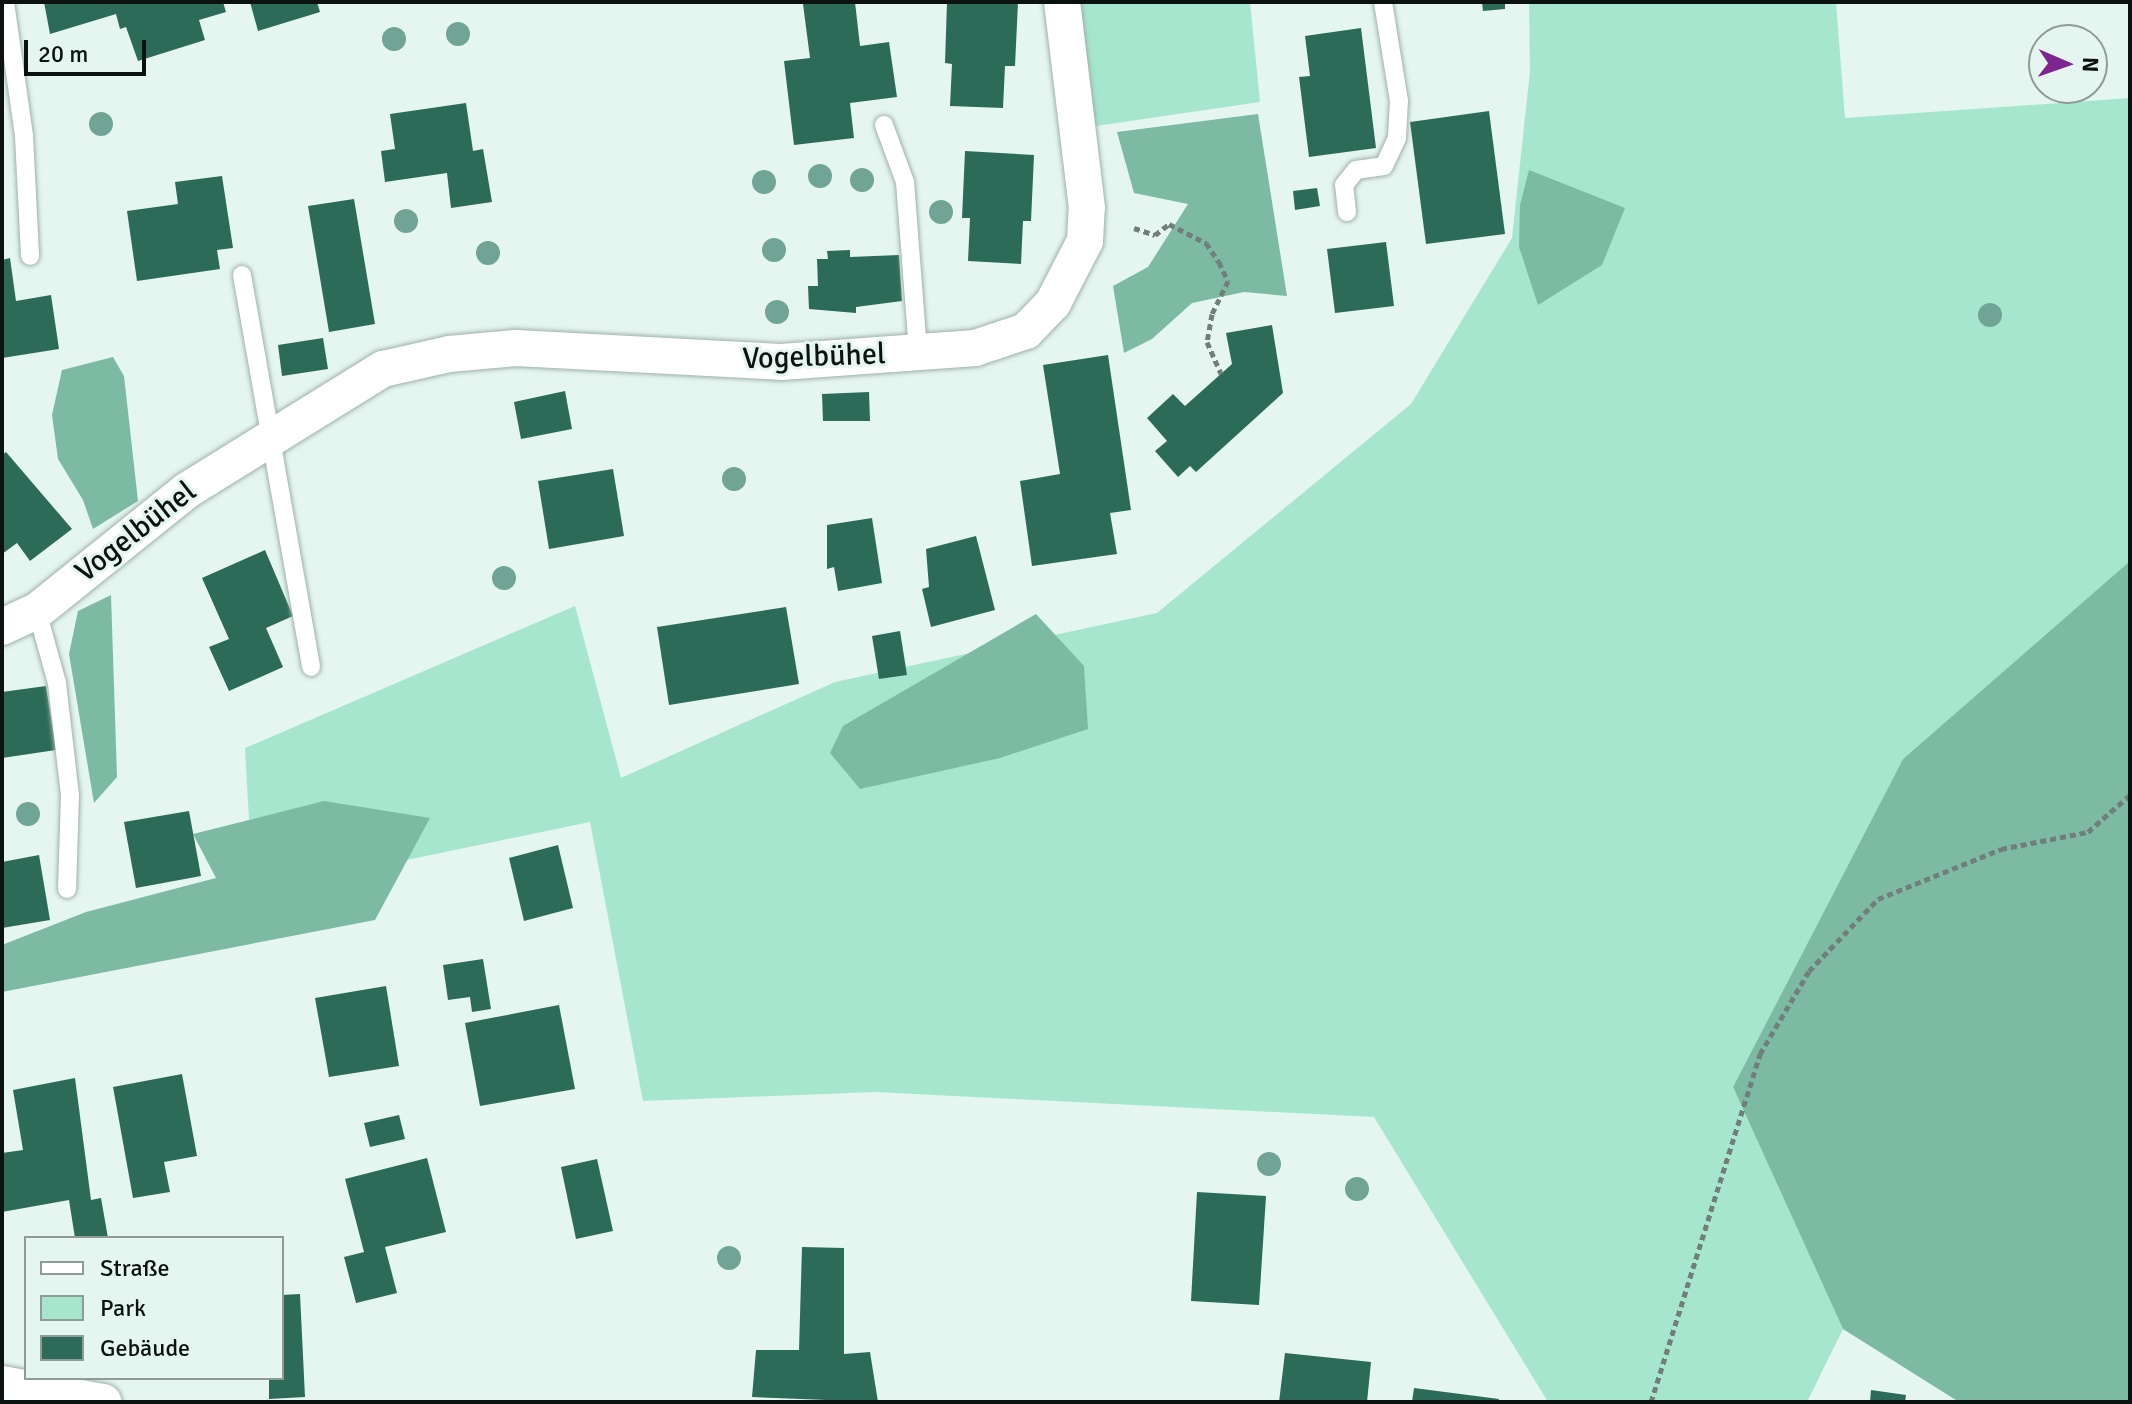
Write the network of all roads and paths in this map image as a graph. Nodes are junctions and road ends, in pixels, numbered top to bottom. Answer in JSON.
{"nodes":[{"id":1,"x":5,"y":2,"type":"edge"},
{"id":2,"x":1062,"y":2,"type":"edge"},
{"id":3,"x":1383,"y":2,"type":"edge"},
{"id":4,"x":884,"y":125,"type":"dead end"},
{"id":5,"x":1347,"y":212,"type":"dead end"},
{"id":6,"x":1134,"y":228,"type":"dead end"},
{"id":7,"x":30,"y":256,"type":"dead end"},
{"id":8,"x":242,"y":275,"type":"dead end"},
{"id":9,"x":918,"y":352,"type":"junction"},
{"id":10,"x":1221,"y":374,"type":"dead end"},
{"id":11,"x":269,"y":435,"type":"junction"},
{"id":12,"x":37,"y":611,"type":"junction"},
{"id":13,"x":2,"y":627,"type":"edge"},
{"id":14,"x":311,"y":667,"type":"dead end"},
{"id":15,"x":2130,"y":795,"type":"edge"},
{"id":16,"x":67,"y":889,"type":"dead end"},
{"id":17,"x":2,"y":1384,"type":"edge"},
{"id":18,"x":103,"y":1402,"type":"edge"},
{"id":19,"x":1651,"y":1402,"type":"edge"}],
"edges":[{"from":1,"to":7,"type":"lane"},
{"from":2,"to":9,"type":"street","name":"Vogelbühel"},
{"from":3,"to":5,"type":"lane"},
{"from":4,"to":9,"type":"lane"},
{"from":6,"to":10,"type":"path"},
{"from":8,"to":11,"type":"lane"},
{"from":9,"to":11,"type":"street","name":"Vogelbühel"},
{"from":11,"to":12,"type":"street","name":"Vogelbühel"},
{"from":11,"to":14,"type":"lane"},
{"from":12,"to":13,"type":"street","name":"Vogelbühel"},
{"from":12,"to":16,"type":"lane"},
{"from":15,"to":19,"type":"path"},
{"from":17,"to":18,"type":"street"}]}
